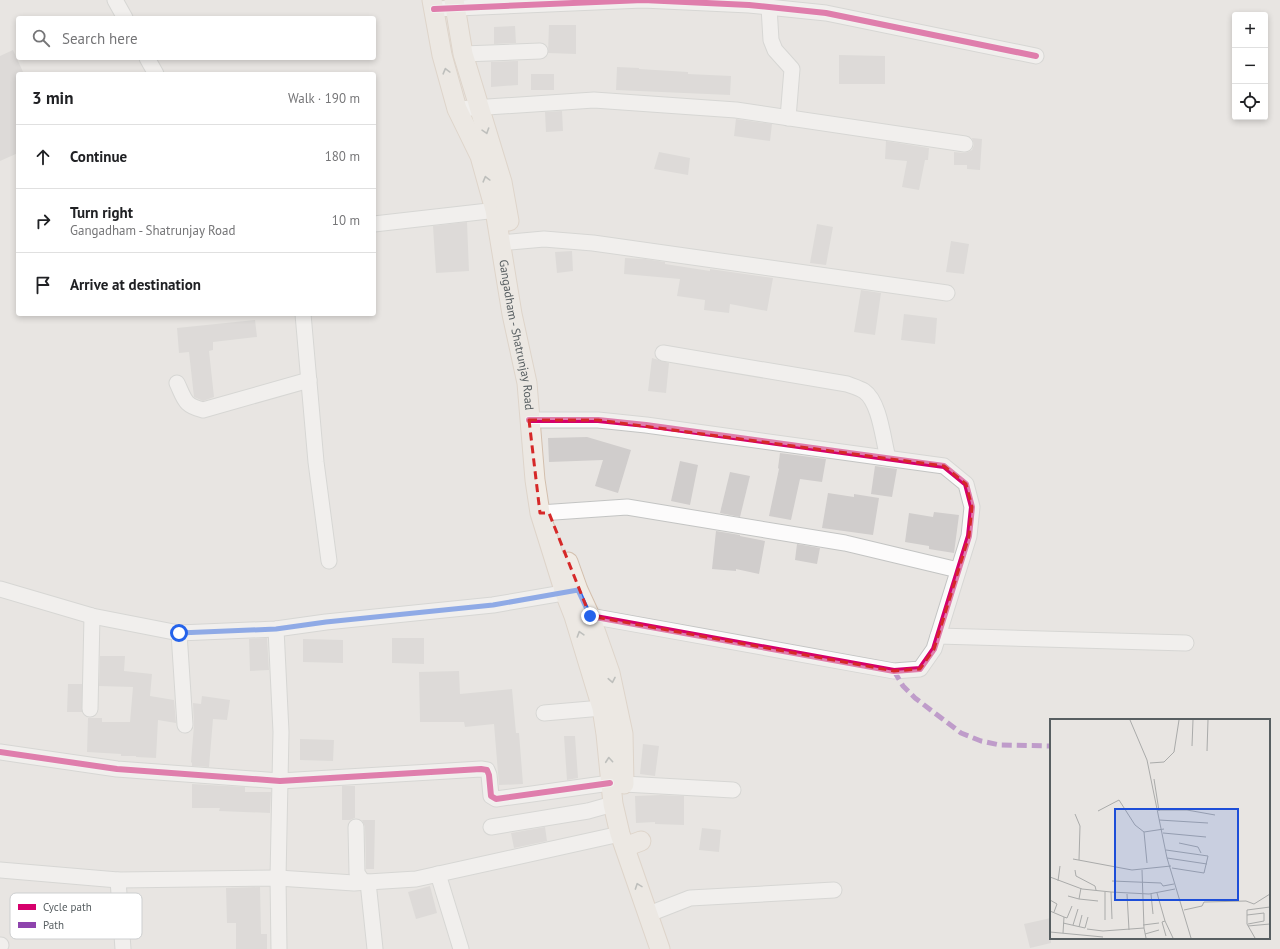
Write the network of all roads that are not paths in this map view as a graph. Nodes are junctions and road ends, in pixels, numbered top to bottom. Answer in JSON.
{"nodes":[{"id":1,"x":114,"y":0,"type":"edge"},
{"id":2,"x":633,"y":0,"type":"edge"},
{"id":3,"x":454,"y":4,"type":"edge"},
{"id":4,"x":433,"y":5,"type":"edge"},
{"id":5,"x":769,"y":8,"type":"junction"},
{"id":6,"x":123,"y":16,"type":"edge"},
{"id":7,"x":540,"y":51,"type":"dead end"},
{"id":8,"x":463,"y":54,"type":"junction"},
{"id":9,"x":1036,"y":56,"type":"dead end"},
{"id":10,"x":148,"y":60,"type":"edge"},
{"id":11,"x":155,"y":72,"type":"edge"},
{"id":12,"x":479,"y":107,"type":"junction"},
{"id":13,"x":457,"y":109,"type":"junction"},
{"id":14,"x":788,"y":118,"type":"junction"},
{"id":15,"x":965,"y":144,"type":"dead end"},
{"id":16,"x":501,"y":209,"type":"junction"},
{"id":17,"x":376,"y":224,"type":"edge"},
{"id":18,"x":507,"y":242,"type":"junction"},
{"id":19,"x":947,"y":293,"type":"dead end"},
{"id":20,"x":303,"y":316,"type":"edge"},
{"id":21,"x":663,"y":353,"type":"dead end"},
{"id":22,"x":309,"y":380,"type":"junction"},
{"id":23,"x":177,"y":383,"type":"dead end"},
{"id":24,"x":534,"y":420,"type":"junction"},
{"id":25,"x":888,"y":458,"type":"junction"},
{"id":26,"x":545,"y":513,"type":"junction"},
{"id":27,"x":329,"y":561,"type":"dead end"},
{"id":28,"x":958,"y":570,"type":"junction"},
{"id":29,"x":0,"y":589,"type":"edge"},
{"id":30,"x":571,"y":591,"type":"junction"},
{"id":31,"x":92,"y":616,"type":"junction"},
{"id":32,"x":590,"y":616,"type":"junction"},
{"id":33,"x":276,"y":629,"type":"junction"},
{"id":34,"x":179,"y":633,"type":"junction"},
{"id":35,"x":938,"y":636,"type":"junction"},
{"id":36,"x":1186,"y":643,"type":"dead end"},
{"id":37,"x":602,"y":708,"type":"junction"},
{"id":38,"x":90,"y":710,"type":"dead end"},
{"id":39,"x":544,"y":712,"type":"dead end"},
{"id":40,"x":185,"y":725,"type":"dead end"},
{"id":41,"x":0,"y":752,"type":"edge"},
{"id":42,"x":280,"y":781,"type":"junction"},
{"id":43,"x":617,"y":783,"type":"junction"},
{"id":44,"x":733,"y":790,"type":"dead end"},
{"id":45,"x":613,"y":804,"type":"junction"},
{"id":46,"x":356,"y":827,"type":"dead end"},
{"id":47,"x":491,"y":827,"type":"dead end"},
{"id":48,"x":629,"y":841,"type":"junction"},
{"id":49,"x":0,"y":870,"type":"edge"},
{"id":50,"x":438,"y":874,"type":"junction"},
{"id":51,"x":278,"y":878,"type":"junction"},
{"id":52,"x":118,"y":880,"type":"junction"},
{"id":53,"x":366,"y":882,"type":"junction"},
{"id":54,"x":834,"y":890,"type":"dead end"},
{"id":55,"x":119,"y":893,"type":"edge"},
{"id":56,"x":649,"y":914,"type":"junction"},
{"id":57,"x":122,"y":939,"type":"edge"},
{"id":58,"x":123,"y":949,"type":"edge"},
{"id":59,"x":279,"y":949,"type":"edge"},
{"id":60,"x":375,"y":949,"type":"edge"},
{"id":61,"x":462,"y":949,"type":"edge"},
{"id":62,"x":660,"y":949,"type":"edge"}],
"edges":[{"from":1,"to":6,"type":"street"},
{"from":2,"to":3,"type":"street"},
{"from":2,"to":5,"type":"street"},
{"from":3,"to":4,"type":"street"},
{"from":3,"to":8,"type":"main road","name":"Gangadham - Shatrunjay Road"},
{"from":13,"to":4,"type":"main road","name":"Gangadham - Shatrunjay Road","one_way":true},
{"from":5,"to":9,"type":"street"},
{"from":5,"to":14,"type":"street"},
{"from":7,"to":8,"type":"street"},
{"from":8,"to":12,"type":"main road","name":"Gangadham - Shatrunjay Road"},
{"from":10,"to":11,"type":"street"},
{"from":12,"to":13,"type":"street"},
{"from":12,"to":14,"type":"street"},
{"from":12,"to":16,"type":"main road","name":"Gangadham - Shatrunjay Road","one_way":true},
{"from":16,"to":13,"type":"main road","name":"Gangadham - Shatrunjay Road","one_way":true},
{"from":14,"to":15,"type":"street"},
{"from":16,"to":17,"type":"street"},
{"from":16,"to":18,"type":"main road","name":"Gangadham - Shatrunjay Road"},
{"from":18,"to":19,"type":"street"},
{"from":18,"to":24,"type":"main road","name":"Gangadham - Shatrunjay Road"},
{"from":20,"to":22,"type":"street"},
{"from":21,"to":25,"type":"street"},
{"from":22,"to":23,"type":"street"},
{"from":22,"to":27,"type":"street"},
{"from":24,"to":25,"type":"street"},
{"from":24,"to":26,"type":"main road","name":"Gangadham - Shatrunjay Road"},
{"from":25,"to":28,"type":"street"},
{"from":26,"to":28,"type":"street"},
{"from":26,"to":30,"type":"main road","name":"Gangadham - Shatrunjay Road"},
{"from":28,"to":35,"type":"street"},
{"from":29,"to":31,"type":"street"},
{"from":30,"to":32,"type":"main road","name":"Gangadham - Shatrunjay Road"},
{"from":30,"to":33,"type":"street"},
{"from":37,"to":30,"type":"main road","name":"Gangadham - Shatrunjay Road","one_way":true},
{"from":31,"to":34,"type":"street"},
{"from":31,"to":38,"type":"street"},
{"from":32,"to":35,"type":"street"},
{"from":32,"to":43,"type":"main road","name":"Gangadham - Shatrunjay Road","one_way":true},
{"from":33,"to":34,"type":"street"},
{"from":33,"to":42,"type":"street"},
{"from":34,"to":40,"type":"street"},
{"from":35,"to":36,"type":"street"},
{"from":37,"to":39,"type":"street"},
{"from":43,"to":37,"type":"main road","name":"Gangadham - Shatrunjay Road","one_way":true},
{"from":41,"to":42,"type":"street"},
{"from":42,"to":43,"type":"street"},
{"from":42,"to":51,"type":"street"},
{"from":43,"to":44,"type":"street"},
{"from":43,"to":45,"type":"main road","name":"Gangadham - Shatrunjay Road"},
{"from":45,"to":47,"type":"street"},
{"from":45,"to":48,"type":"main road","name":"Gangadham - Shatrunjay Road"},
{"from":46,"to":53,"type":"street"},
{"from":48,"to":50,"type":"street"},
{"from":56,"to":48,"type":"main road","name":"Gangadham - Shatrunjay Road","one_way":true},
{"from":49,"to":52,"type":"street"},
{"from":50,"to":53,"type":"street"},
{"from":50,"to":61,"type":"street"},
{"from":51,"to":52,"type":"street"},
{"from":51,"to":53,"type":"street"},
{"from":51,"to":59,"type":"street"},
{"from":52,"to":55,"type":"street"},
{"from":53,"to":60,"type":"street"},
{"from":54,"to":56,"type":"street"},
{"from":56,"to":62,"type":"main road","name":"Gangadham - Shatrunjay Road"},
{"from":57,"to":58,"type":"street"}]}
